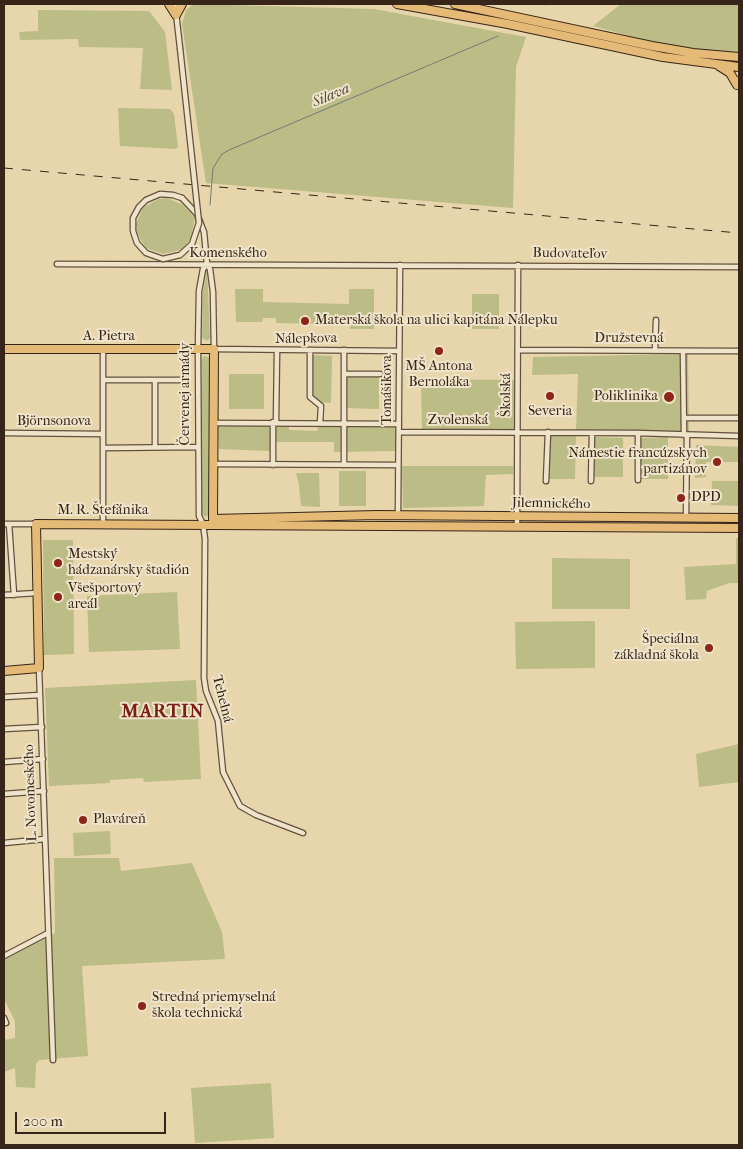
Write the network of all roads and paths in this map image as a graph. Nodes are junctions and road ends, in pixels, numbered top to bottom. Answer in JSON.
{"nodes":[{"id":1,"x":169,"y":4,"type":"edge"},
{"id":2,"x":175,"y":4,"type":"edge"},
{"id":3,"x":182,"y":4,"type":"edge"},
{"id":4,"x":396,"y":4,"type":"edge"},
{"id":5,"x":455,"y":4,"type":"edge"},
{"id":6,"x":176,"y":15,"type":"junction"},
{"id":7,"x":739,"y":57,"type":"edge"},
{"id":8,"x":717,"y":64,"type":"junction"},
{"id":9,"x":739,"y":67,"type":"edge"},
{"id":10,"x":739,"y":81,"type":"edge"},
{"id":11,"x":57,"y":264,"type":"dead end"},
{"id":12,"x":207,"y":264,"type":"junction"},
{"id":13,"x":400,"y":265,"type":"junction"},
{"id":14,"x":518,"y":265,"type":"junction"},
{"id":15,"x":739,"y":266,"type":"edge"},
{"id":16,"x":656,"y":320,"type":"dead end"},
{"id":17,"x":4,"y":349,"type":"edge"},
{"id":18,"x":198,"y":349,"type":"junction"},
{"id":19,"x":214,"y":349,"type":"junction"},
{"id":20,"x":103,"y":350,"type":"junction"},
{"id":21,"x":310,"y":350,"type":"junction"},
{"id":22,"x":344,"y":350,"type":"junction"},
{"id":23,"x":518,"y":350,"type":"junction"},
{"id":24,"x":276,"y":351,"type":"junction"},
{"id":25,"x":399,"y":351,"type":"junction"},
{"id":26,"x":655,"y":351,"type":"junction"},
{"id":27,"x":683,"y":351,"type":"junction"},
{"id":28,"x":739,"y":351,"type":"edge"},
{"id":29,"x":344,"y":374,"type":"junction"},
{"id":30,"x":380,"y":374,"type":"dead end"},
{"id":31,"x":103,"y":380,"type":"junction"},
{"id":32,"x":155,"y":380,"type":"junction"},
{"id":33,"x":180,"y":380,"type":"dead end"},
{"id":34,"x":684,"y":418,"type":"junction"},
{"id":35,"x":739,"y":418,"type":"edge"},
{"id":36,"x":275,"y":422,"type":"junction"},
{"id":37,"x":213,"y":423,"type":"junction"},
{"id":38,"x":320,"y":423,"type":"junction"},
{"id":39,"x":345,"y":423,"type":"junction"},
{"id":40,"x":398,"y":424,"type":"junction"},
{"id":41,"x":398,"y":432,"type":"junction"},
{"id":42,"x":518,"y":432,"type":"junction"},
{"id":43,"x":548,"y":432,"type":"junction"},
{"id":44,"x":4,"y":433,"type":"edge"},
{"id":45,"x":638,"y":433,"type":"junction"},
{"id":46,"x":103,"y":434,"type":"junction"},
{"id":47,"x":592,"y":434,"type":"junction"},
{"id":48,"x":685,"y":435,"type":"junction"},
{"id":49,"x":739,"y":436,"type":"edge"},
{"id":50,"x":103,"y":448,"type":"junction"},
{"id":51,"x":155,"y":448,"type":"junction"},
{"id":52,"x":198,"y":448,"type":"junction"},
{"id":53,"x":213,"y":464,"type":"junction"},
{"id":54,"x":272,"y":465,"type":"junction"},
{"id":55,"x":344,"y":465,"type":"junction"},
{"id":56,"x":397,"y":465,"type":"junction"},
{"id":57,"x":638,"y":480,"type":"dead end"},
{"id":58,"x":546,"y":481,"type":"dead end"},
{"id":59,"x":591,"y":481,"type":"dead end"},
{"id":60,"x":363,"y":515,"type":"junction"},
{"id":61,"x":398,"y":515,"type":"junction"},
{"id":62,"x":517,"y":516,"type":"junction"},
{"id":63,"x":686,"y":518,"type":"junction"},
{"id":64,"x":739,"y":518,"type":"edge"},
{"id":65,"x":213,"y":519,"type":"junction"},
{"id":66,"x":6,"y":524,"type":"edge"},
{"id":67,"x":36,"y":524,"type":"junction"},
{"id":68,"x":103,"y":524,"type":"junction"},
{"id":69,"x":203,"y":524,"type":"junction"},
{"id":70,"x":363,"y":525,"type":"junction"},
{"id":71,"x":517,"y":526,"type":"junction"},
{"id":72,"x":739,"y":528,"type":"edge"},
{"id":73,"x":10,"y":543,"type":"junction"},
{"id":74,"x":4,"y":544,"type":"edge"},
{"id":75,"x":10,"y":558,"type":"junction"},
{"id":76,"x":4,"y":559,"type":"edge"},
{"id":77,"x":37,"y":593,"type":"junction"},
{"id":78,"x":4,"y":595,"type":"edge"},
{"id":79,"x":14,"y":595,"type":"junction"},
{"id":80,"x":39,"y":668,"type":"junction"},
{"id":81,"x":4,"y":671,"type":"edge"},
{"id":82,"x":40,"y":695,"type":"junction"},
{"id":83,"x":4,"y":698,"type":"edge"},
{"id":84,"x":42,"y":727,"type":"junction"},
{"id":85,"x":4,"y":729,"type":"edge"},
{"id":86,"x":43,"y":759,"type":"junction"},
{"id":87,"x":4,"y":762,"type":"edge"},
{"id":88,"x":44,"y":791,"type":"junction"},
{"id":89,"x":4,"y":794,"type":"edge"},
{"id":90,"x":303,"y":833,"type":"dead end"},
{"id":91,"x":46,"y":839,"type":"junction"},
{"id":92,"x":4,"y":842,"type":"edge"},
{"id":93,"x":48,"y":933,"type":"junction"},
{"id":94,"x":4,"y":956,"type":"edge"},
{"id":95,"x":4,"y":1018,"type":"edge"},
{"id":96,"x":6,"y":1023,"type":"dead end"},
{"id":97,"x":52,"y":1060,"type":"dead end"}],
"edges":[{"from":1,"to":6,"type":"main road"},
{"from":2,"to":6,"type":"street","name":"Červenej armády"},
{"from":3,"to":6,"type":"main road"},
{"from":4,"to":8,"type":"main road"},
{"from":5,"to":7,"type":"main road"},
{"from":6,"to":12,"type":"street","name":"Červenej armády","bridge":true},
{"from":8,"to":9,"type":"main road"},
{"from":8,"to":10,"type":"main road"},
{"from":11,"to":12,"type":"street","name":"Komenského"},
{"from":12,"to":13,"type":"street","name":"Komenského"},
{"from":12,"to":18,"type":"street","name":"Červenej armády"},
{"from":12,"to":19,"type":"street","name":"Červenej armády"},
{"from":13,"to":14,"type":"street","name":"Budovateľov"},
{"from":13,"to":25,"type":"street","name":"Tomášikova"},
{"from":14,"to":15,"type":"street","name":"Budovateľov"},
{"from":14,"to":23,"type":"street","name":"Školská"},
{"from":16,"to":26,"type":"street"},
{"from":17,"to":20,"type":"main road","name":"A. Pietra"},
{"from":18,"to":19,"type":"main road","name":"A. Pietra"},
{"from":18,"to":20,"type":"main road","name":"A. Pietra"},
{"from":18,"to":52,"type":"street","name":"Červenej armády"},
{"from":19,"to":24,"type":"street","name":"Nálepkova"},
{"from":19,"to":37,"type":"main road","name":"Červenej armády"},
{"from":20,"to":31,"type":"street"},
{"from":21,"to":22,"type":"street","name":"Nálepkova"},
{"from":21,"to":24,"type":"street","name":"Nálepkova"},
{"from":21,"to":38,"type":"street"},
{"from":22,"to":25,"type":"street","name":"Nálepkova"},
{"from":22,"to":29,"type":"street"},
{"from":23,"to":26,"type":"street","name":"Družstevná"},
{"from":23,"to":42,"type":"street","name":"Školská"},
{"from":24,"to":36,"type":"street"},
{"from":25,"to":40,"type":"street","name":"Tomášikova"},
{"from":26,"to":27,"type":"street","name":"Družstevná"},
{"from":27,"to":28,"type":"street","name":"Družstevná"},
{"from":27,"to":34,"type":"street"},
{"from":29,"to":30,"type":"street"},
{"from":29,"to":39,"type":"street"},
{"from":31,"to":32,"type":"street"},
{"from":31,"to":46,"type":"street"},
{"from":32,"to":33,"type":"street"},
{"from":32,"to":51,"type":"street"},
{"from":34,"to":35,"type":"street"},
{"from":34,"to":48,"type":"street"},
{"from":36,"to":37,"type":"street"},
{"from":36,"to":38,"type":"street"},
{"from":36,"to":54,"type":"street"},
{"from":37,"to":53,"type":"main road","name":"Červenej armády"},
{"from":38,"to":39,"type":"street"},
{"from":39,"to":40,"type":"street"},
{"from":39,"to":55,"type":"street"},
{"from":40,"to":41,"type":"street","name":"Tomášikova"},
{"from":41,"to":42,"type":"street","name":"Zvolenská"},
{"from":41,"to":56,"type":"street","name":"Tomášikova"},
{"from":42,"to":43,"type":"street","name":"Zvolenská"},
{"from":42,"to":62,"type":"street","name":"Školská"},
{"from":43,"to":47,"type":"street","name":"Zvolenská"},
{"from":43,"to":58,"type":"street"},
{"from":44,"to":46,"type":"street","name":"Björnsonova"},
{"from":45,"to":47,"type":"street","name":"Zvolenská"},
{"from":45,"to":48,"type":"street","name":"Zvolenská"},
{"from":45,"to":57,"type":"street"},
{"from":46,"to":50,"type":"street"},
{"from":47,"to":59,"type":"street"},
{"from":48,"to":49,"type":"street","name":"Zvolenská"},
{"from":48,"to":63,"type":"street"},
{"from":50,"to":51,"type":"street"},
{"from":50,"to":68,"type":"street"},
{"from":51,"to":52,"type":"street"},
{"from":52,"to":69,"type":"street","name":"Červenej armády"},
{"from":53,"to":54,"type":"street"},
{"from":53,"to":65,"type":"main road","name":"Červenej armády"},
{"from":54,"to":55,"type":"street"},
{"from":55,"to":56,"type":"street"},
{"from":56,"to":61,"type":"street","name":"Tomášikova"},
{"from":60,"to":61,"type":"main road","name":"Jilemnického"},
{"from":60,"to":65,"type":"main road","name":"Jilemnického"},
{"from":60,"to":70,"type":"street"},
{"from":61,"to":62,"type":"main road","name":"Jilemnického"},
{"from":62,"to":63,"type":"main road","name":"Jilemnického"},
{"from":62,"to":71,"type":"street","name":"Školská"},
{"from":63,"to":64,"type":"main road","name":"Jilemnického"},
{"from":65,"to":69,"type":"main road"},
{"from":66,"to":67,"type":"street","name":"M. R. Štefánika"},
{"from":66,"to":73,"type":"street"},
{"from":67,"to":68,"type":"main road","name":"M. R. Štefánika"},
{"from":67,"to":77,"type":"main road","name":"L. Novomeského"},
{"from":68,"to":69,"type":"main road","name":"M. R. Štefánika"},
{"from":69,"to":70,"type":"main road","name":"Jilemnického"},
{"from":69,"to":90,"type":"street","name":"Tehelná"},
{"from":70,"to":71,"type":"main road","name":"Jilemnického"},
{"from":71,"to":72,"type":"main road","name":"Jilemnického"},
{"from":73,"to":74,"type":"street"},
{"from":73,"to":75,"type":"street"},
{"from":75,"to":76,"type":"street"},
{"from":75,"to":79,"type":"street"},
{"from":77,"to":79,"type":"street"},
{"from":77,"to":80,"type":"main road","name":"L. Novomeského"},
{"from":78,"to":79,"type":"street"},
{"from":80,"to":81,"type":"main road"},
{"from":80,"to":82,"type":"street","name":"L. Novomeského"},
{"from":82,"to":83,"type":"street"},
{"from":82,"to":84,"type":"street","name":"L. Novomeského"},
{"from":84,"to":85,"type":"street"},
{"from":84,"to":86,"type":"street","name":"L. Novomeského"},
{"from":86,"to":87,"type":"street"},
{"from":86,"to":88,"type":"street","name":"L. Novomeského"},
{"from":88,"to":89,"type":"street"},
{"from":88,"to":91,"type":"street","name":"L. Novomeského"},
{"from":91,"to":92,"type":"street"},
{"from":91,"to":93,"type":"street","name":"L. Novomeského"},
{"from":93,"to":94,"type":"street"},
{"from":93,"to":97,"type":"street","name":"L. Novomeského"},
{"from":95,"to":96,"type":"street"}]}
